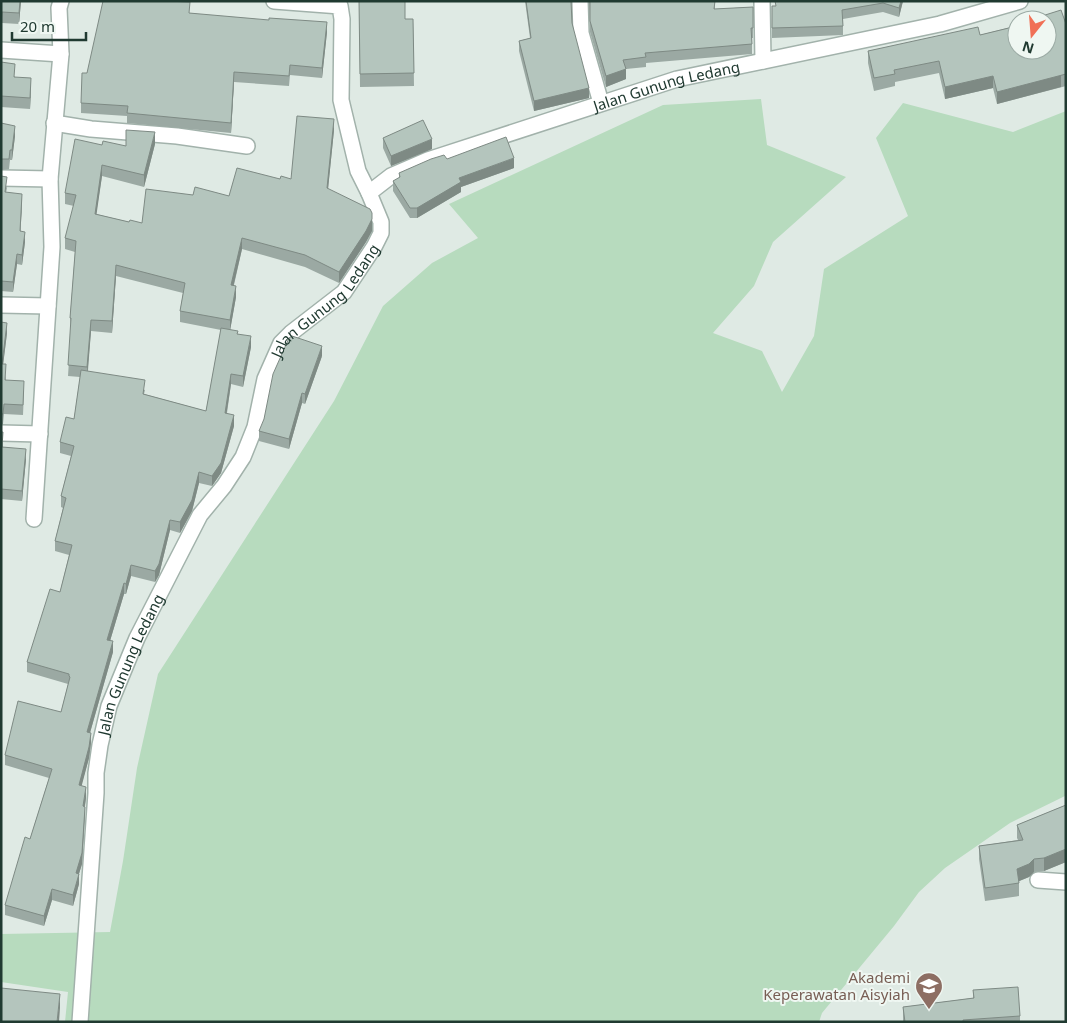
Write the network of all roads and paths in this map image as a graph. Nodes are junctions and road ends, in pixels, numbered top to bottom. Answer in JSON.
{"nodes":[{"id":1,"x":61,"y":1,"type":"edge"},
{"id":2,"x":274,"y":1,"type":"edge"},
{"id":3,"x":580,"y":1,"type":"edge"},
{"id":4,"x":762,"y":1,"type":"edge"},
{"id":5,"x":1020,"y":1,"type":"edge"},
{"id":6,"x":1,"y":50,"type":"edge"},
{"id":7,"x":61,"y":54,"type":"junction"},
{"id":8,"x":763,"y":61,"type":"junction"},
{"id":9,"x":601,"y":103,"type":"junction"},
{"id":10,"x":54,"y":123,"type":"junction"},
{"id":11,"x":247,"y":146,"type":"dead end"},
{"id":12,"x":1,"y":178,"type":"edge"},
{"id":13,"x":50,"y":179,"type":"junction"},
{"id":14,"x":369,"y":193,"type":"junction"},
{"id":15,"x":1,"y":305,"type":"edge"},
{"id":16,"x":48,"y":306,"type":"junction"},
{"id":17,"x":1,"y":433,"type":"edge"},
{"id":18,"x":40,"y":434,"type":"junction"},
{"id":19,"x":34,"y":520,"type":"dead end"},
{"id":20,"x":1038,"y":880,"type":"dead end"},
{"id":21,"x":1066,"y":882,"type":"edge"},
{"id":22,"x":80,"y":1022,"type":"edge"}],
"edges":[{"from":1,"to":7,"type":"street"},
{"from":2,"to":14,"type":"street"},
{"from":3,"to":9,"type":"street"},
{"from":4,"to":8,"type":"street"},
{"from":5,"to":8,"type":"street","name":"Jalan Gunung Ledang"},
{"from":6,"to":7,"type":"street"},
{"from":7,"to":10,"type":"street"},
{"from":8,"to":9,"type":"street","name":"Jalan Gunung Ledang"},
{"from":9,"to":14,"type":"street","name":"Jalan Gunung Ledang"},
{"from":10,"to":11,"type":"street"},
{"from":10,"to":13,"type":"street"},
{"from":12,"to":13,"type":"street"},
{"from":13,"to":16,"type":"street"},
{"from":14,"to":22,"type":"street","name":"Jalan Gunung Ledang"},
{"from":15,"to":16,"type":"street"},
{"from":16,"to":18,"type":"street"},
{"from":17,"to":18,"type":"street"},
{"from":18,"to":19,"type":"street"},
{"from":20,"to":21,"type":"street"}]}
